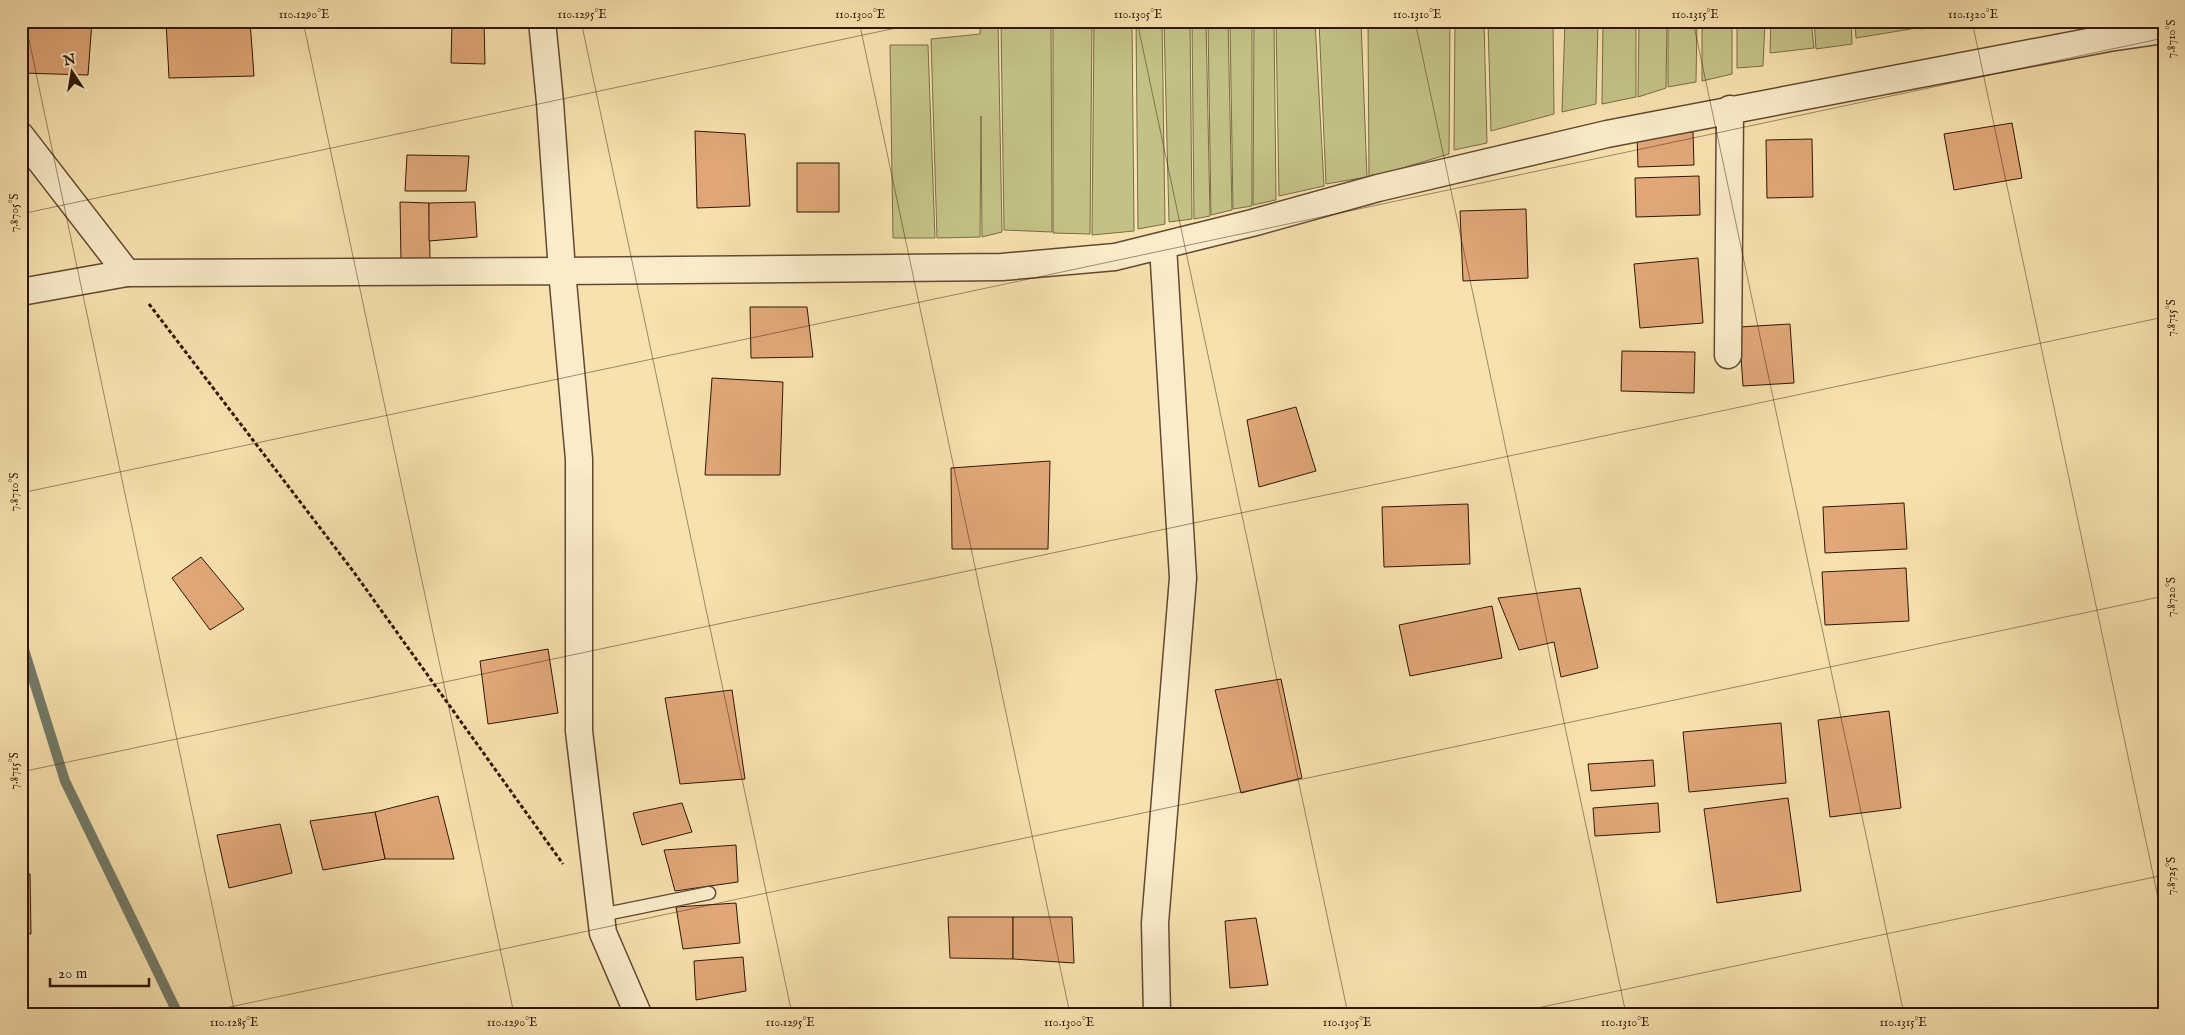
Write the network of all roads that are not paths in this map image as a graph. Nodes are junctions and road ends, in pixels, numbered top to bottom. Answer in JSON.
{"nodes":[{"id":1,"x":542,"y":21,"type":"edge"},
{"id":2,"x":2164,"y":30,"type":"edge"},
{"id":3,"x":1730,"y":109,"type":"junction"},
{"id":4,"x":21,"y":136,"type":"edge"},
{"id":5,"x":1163,"y":246,"type":"junction"},
{"id":6,"x":562,"y":271,"type":"junction"},
{"id":7,"x":126,"y":273,"type":"junction"},
{"id":8,"x":21,"y":292,"type":"edge"},
{"id":9,"x":1728,"y":355,"type":"dead end"},
{"id":10,"x":709,"y":893,"type":"dead end"},
{"id":11,"x":601,"y":915,"type":"junction"},
{"id":12,"x":638,"y":1014,"type":"edge"},
{"id":13,"x":1157,"y":1014,"type":"edge"}],
"edges":[{"from":1,"to":6,"type":"street"},
{"from":2,"to":3,"type":"street"},
{"from":3,"to":5,"type":"street"},
{"from":3,"to":9,"type":"street"},
{"from":4,"to":7,"type":"street"},
{"from":5,"to":6,"type":"street"},
{"from":5,"to":13,"type":"street"},
{"from":6,"to":7,"type":"street"},
{"from":6,"to":11,"type":"street"},
{"from":7,"to":8,"type":"street"},
{"from":10,"to":11,"type":"lane"},
{"from":11,"to":12,"type":"street"}]}
